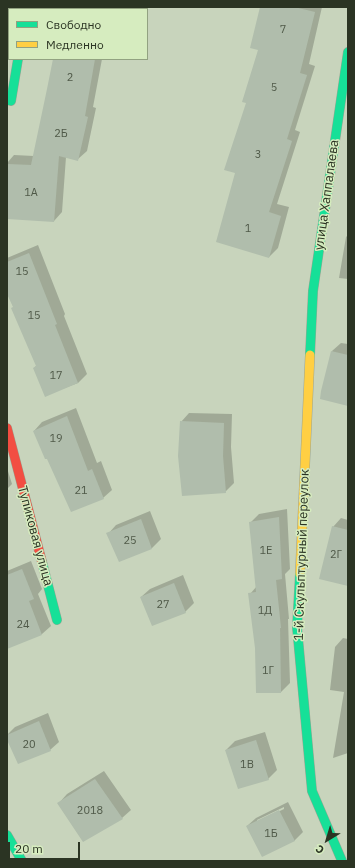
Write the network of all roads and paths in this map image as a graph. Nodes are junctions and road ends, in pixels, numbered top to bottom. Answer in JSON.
{"nodes":[{"id":1,"x":348,"y":52,"type":"edge"},
{"id":2,"x":18,"y":60,"type":"edge"},
{"id":3,"x":9,"y":101,"type":"edge"},
{"id":4,"x":313,"y":291,"type":"joint"},
{"id":5,"x":7,"y":428,"type":"edge"},
{"id":6,"x":57,"y":620,"type":"dead end"},
{"id":7,"x":7,"y":835,"type":"edge"},
{"id":8,"x":22,"y":861,"type":"edge"},
{"id":9,"x":342,"y":861,"type":"edge"}],
"edges":[{"from":1,"to":4,"type":"street","name":"улица Хаппалаева"},
{"from":2,"to":3,"type":"street"},
{"from":4,"to":9,"type":"street","name":"1-й Скульптурный переулок"},
{"from":5,"to":6,"type":"street","name":"Тупиковая улица"},
{"from":7,"to":8,"type":"street"}]}
